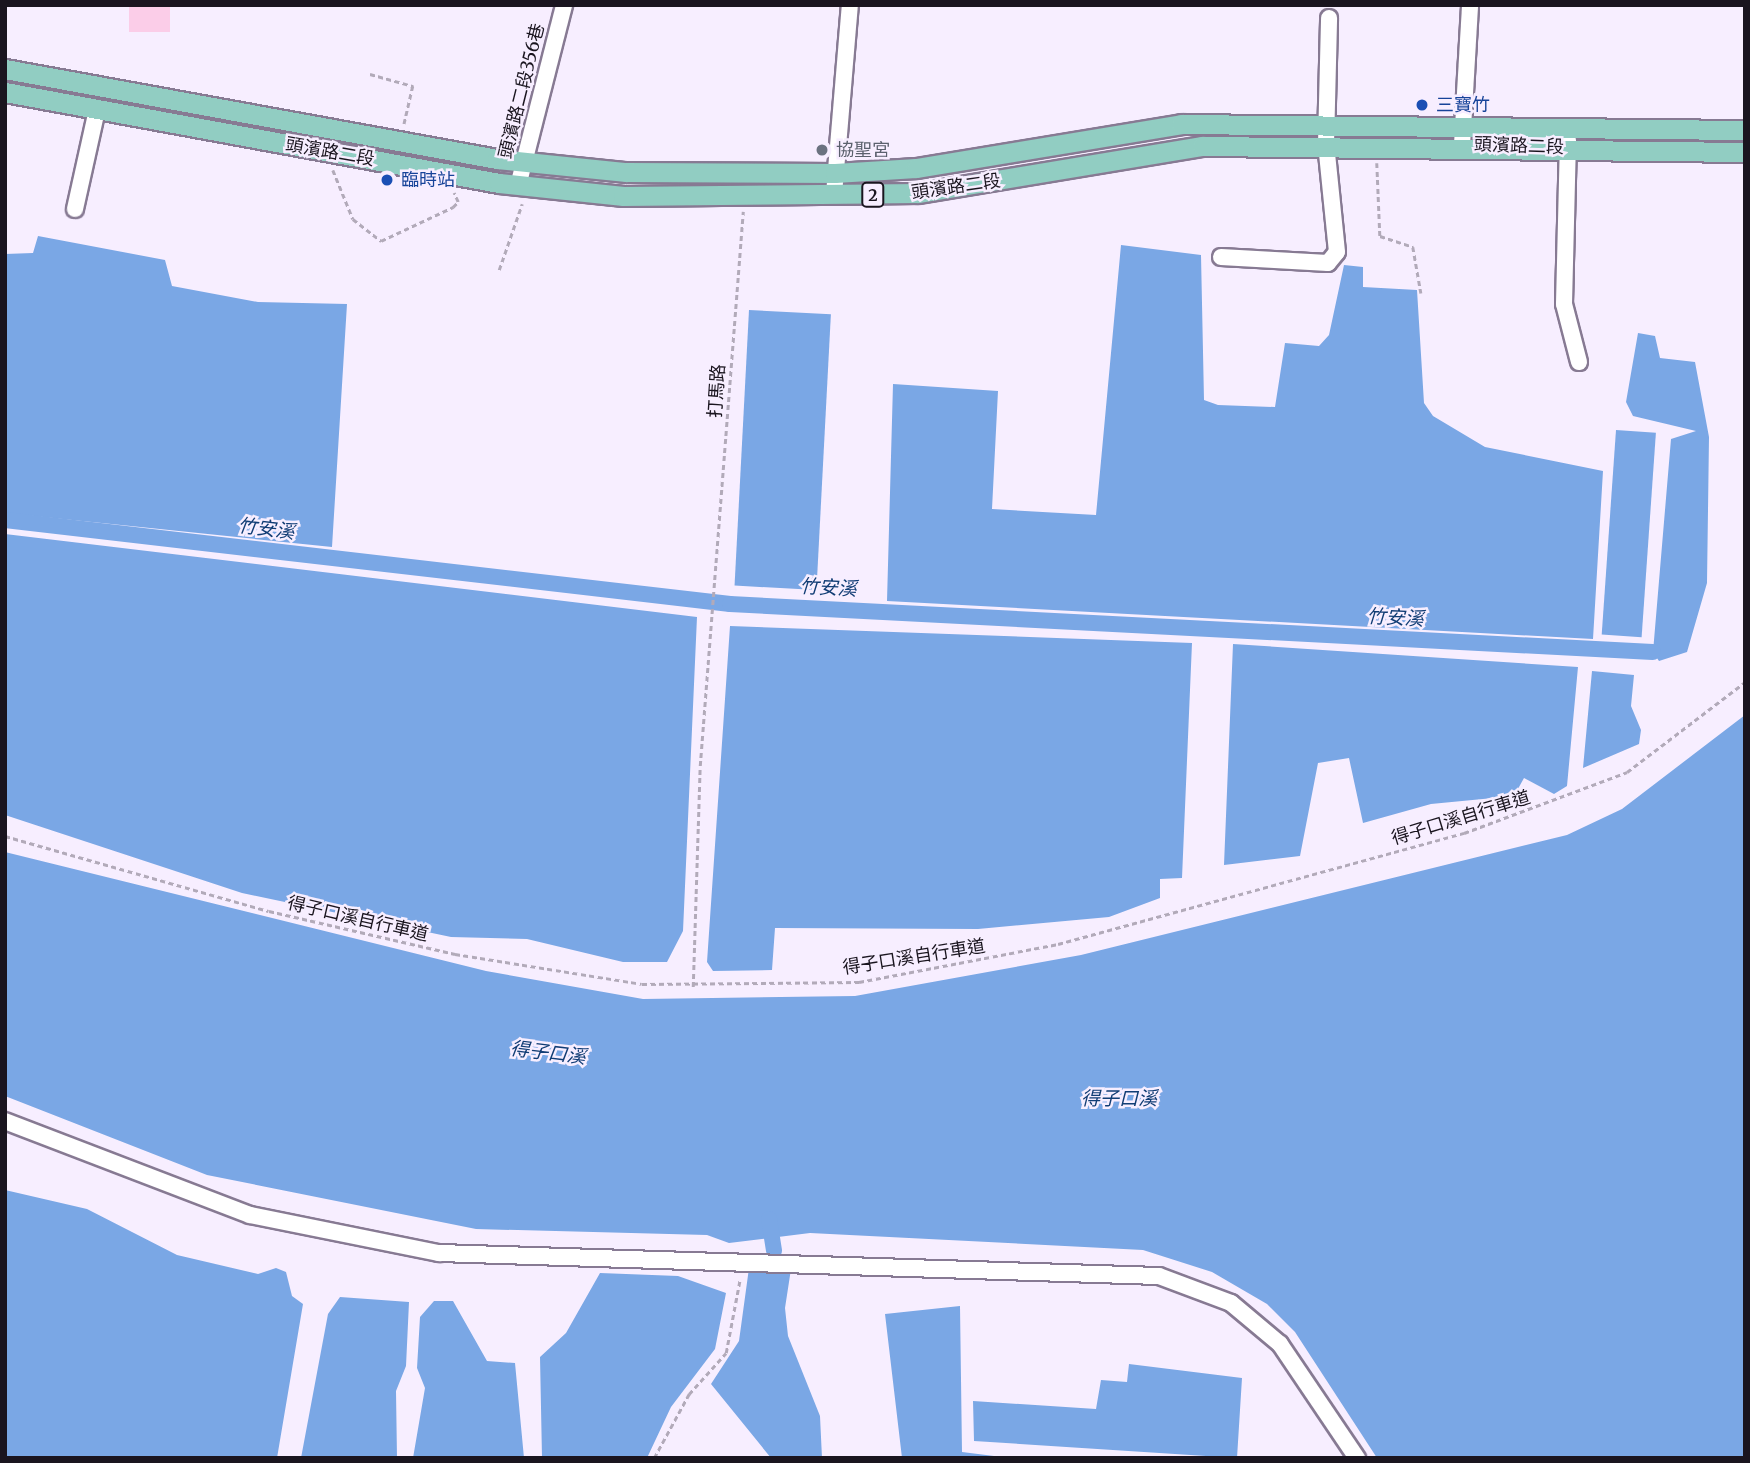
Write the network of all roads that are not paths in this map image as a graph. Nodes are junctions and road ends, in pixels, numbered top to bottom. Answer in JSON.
{"nodes":[{"id":1,"x":564,"y":5,"type":"edge"},
{"id":2,"x":850,"y":5,"type":"edge"},
{"id":3,"x":1470,"y":5,"type":"edge"},
{"id":4,"x":1329,"y":18,"type":"dead end"},
{"id":5,"x":5,"y":69,"type":"edge"},
{"id":6,"x":5,"y":92,"type":"edge"},
{"id":7,"x":152,"y":98,"type":"junction"},
{"id":8,"x":97,"y":110,"type":"junction"},
{"id":9,"x":255,"y":114,"type":"junction"},
{"id":10,"x":148,"y":120,"type":"junction"},
{"id":11,"x":1328,"y":122,"type":"junction"},
{"id":12,"x":1463,"y":124,"type":"junction"},
{"id":13,"x":1569,"y":127,"type":"junction"},
{"id":14,"x":1745,"y":130,"type":"edge"},
{"id":15,"x":250,"y":138,"type":"junction"},
{"id":16,"x":1326,"y":144,"type":"junction"},
{"id":17,"x":1462,"y":145,"type":"junction"},
{"id":18,"x":1568,"y":148,"type":"junction"},
{"id":19,"x":1745,"y":152,"type":"edge"},
{"id":20,"x":523,"y":161,"type":"junction"},
{"id":21,"x":835,"y":173,"type":"junction"},
{"id":22,"x":522,"y":186,"type":"junction"},
{"id":23,"x":834,"y":194,"type":"junction"},
{"id":24,"x":75,"y":208,"type":"dead end"},
{"id":25,"x":1221,"y":257,"type":"dead end"},
{"id":26,"x":1579,"y":362,"type":"dead end"},
{"id":27,"x":5,"y":1121,"type":"edge"},
{"id":28,"x":1357,"y":1458,"type":"edge"}],
"edges":[{"from":1,"to":20,"type":"lane","name":"頭濱路二段356巷"},
{"from":2,"to":21,"type":"lane"},
{"from":3,"to":12,"type":"lane"},
{"from":4,"to":11,"type":"lane"},
{"from":5,"to":7,"type":"main road","name":"頭濱路二段","number":"2"},
{"from":6,"to":8,"type":"main road","name":"頭濱路二段","number":"2"},
{"from":7,"to":9,"type":"main road","name":"頭濱路二段","number":"2"},
{"from":7,"to":10,"type":"main road"},
{"from":8,"to":10,"type":"main road","name":"頭濱路二段","number":"2"},
{"from":8,"to":24,"type":"lane"},
{"from":9,"to":15,"type":"main road"},
{"from":9,"to":20,"type":"main road","name":"頭濱路二段","number":"2"},
{"from":10,"to":15,"type":"main road","name":"頭濱路二段","number":"2"},
{"from":11,"to":12,"type":"main road","name":"頭濱路二段","number":"2"},
{"from":11,"to":16,"type":"lane"},
{"from":11,"to":21,"type":"main road","name":"頭濱路二段","number":"2"},
{"from":12,"to":13,"type":"main road","name":"頭濱路二段","number":"2"},
{"from":12,"to":17,"type":"lane"},
{"from":13,"to":14,"type":"main road","name":"頭濱路二段","number":"2"},
{"from":13,"to":18,"type":"lane"},
{"from":15,"to":22,"type":"main road","name":"頭濱路二段","number":"2"},
{"from":16,"to":17,"type":"main road","name":"頭濱路二段","number":"2"},
{"from":16,"to":23,"type":"main road","name":"頭濱路二段","number":"2"},
{"from":16,"to":25,"type":"lane"},
{"from":17,"to":18,"type":"main road","name":"頭濱路二段","number":"2"},
{"from":18,"to":19,"type":"main road","name":"頭濱路二段","number":"2"},
{"from":18,"to":26,"type":"lane"},
{"from":20,"to":21,"type":"main road","name":"頭濱路二段","number":"2"},
{"from":20,"to":22,"type":"lane","name":"頭濱路二段356巷"},
{"from":21,"to":23,"type":"lane"},
{"from":22,"to":23,"type":"main road","name":"頭濱路二段","number":"2"},
{"from":27,"to":28,"type":"lane"}]}
